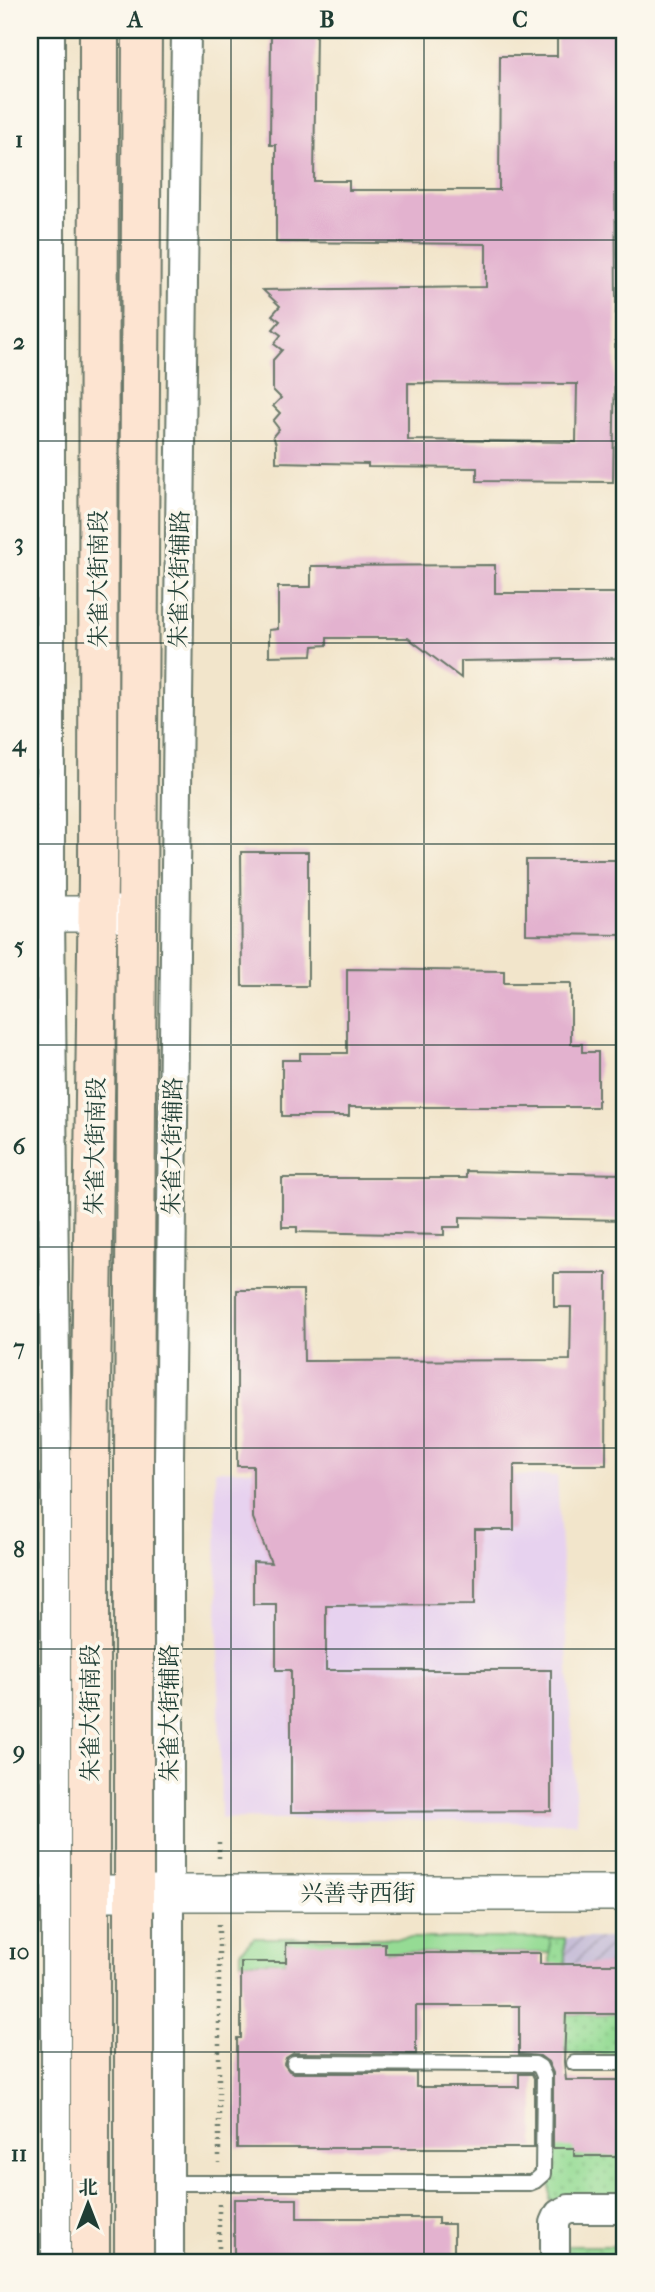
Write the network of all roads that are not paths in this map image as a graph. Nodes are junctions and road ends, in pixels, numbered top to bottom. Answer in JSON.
{"nodes":[{"id":1,"x":50,"y":30,"type":"edge"},
{"id":2,"x":99,"y":30,"type":"edge"},
{"id":3,"x":142,"y":30,"type":"edge"},
{"id":4,"x":186,"y":30,"type":"edge"},
{"id":5,"x":40,"y":914,"type":"edge"},
{"id":6,"x":98,"y":914,"type":"junction"},
{"id":7,"x":138,"y":914,"type":"junction"},
{"id":8,"x":90,"y":1893,"type":"junction"},
{"id":9,"x":151,"y":1893,"type":"junction"},
{"id":10,"x":625,"y":1893,"type":"edge"},
{"id":11,"x":293,"y":2063,"type":"dead end"},
{"id":12,"x":574,"y":2063,"type":"dead end"},
{"id":13,"x":625,"y":2063,"type":"edge"},
{"id":14,"x":151,"y":2183,"type":"junction"},
{"id":15,"x":625,"y":2209,"type":"edge"},
{"id":16,"x":56,"y":2262,"type":"edge"},
{"id":17,"x":90,"y":2262,"type":"edge"},
{"id":18,"x":134,"y":2262,"type":"edge"},
{"id":19,"x":169,"y":2262,"type":"edge"},
{"id":20,"x":555,"y":2262,"type":"edge"}],
"edges":[{"from":1,"to":5,"type":"street"},
{"from":2,"to":6,"type":"main road","name":"朱雀大街南段"},
{"from":3,"to":7,"type":"main road","name":"朱雀大街南段"},
{"from":4,"to":9,"type":"street","name":"朱雀大街辅路"},
{"from":5,"to":6,"type":"street"},
{"from":5,"to":16,"type":"street"},
{"from":6,"to":7,"type":"street"},
{"from":6,"to":8,"type":"main road","name":"朱雀大街南段"},
{"from":7,"to":9,"type":"main road","name":"朱雀大街南段"},
{"from":8,"to":9,"type":"street","name":"兴善寺西街"},
{"from":8,"to":17,"type":"main road","name":"朱雀大街南段"},
{"from":9,"to":10,"type":"street","name":"兴善寺西街"},
{"from":9,"to":14,"type":"main road","name":"朱雀大街南段"},
{"from":11,"to":14,"type":"lane"},
{"from":12,"to":13,"type":"lane"},
{"from":14,"to":18,"type":"main road","name":"朱雀大街南段"},
{"from":14,"to":19,"type":"street"},
{"from":15,"to":20,"type":"street"}]}
